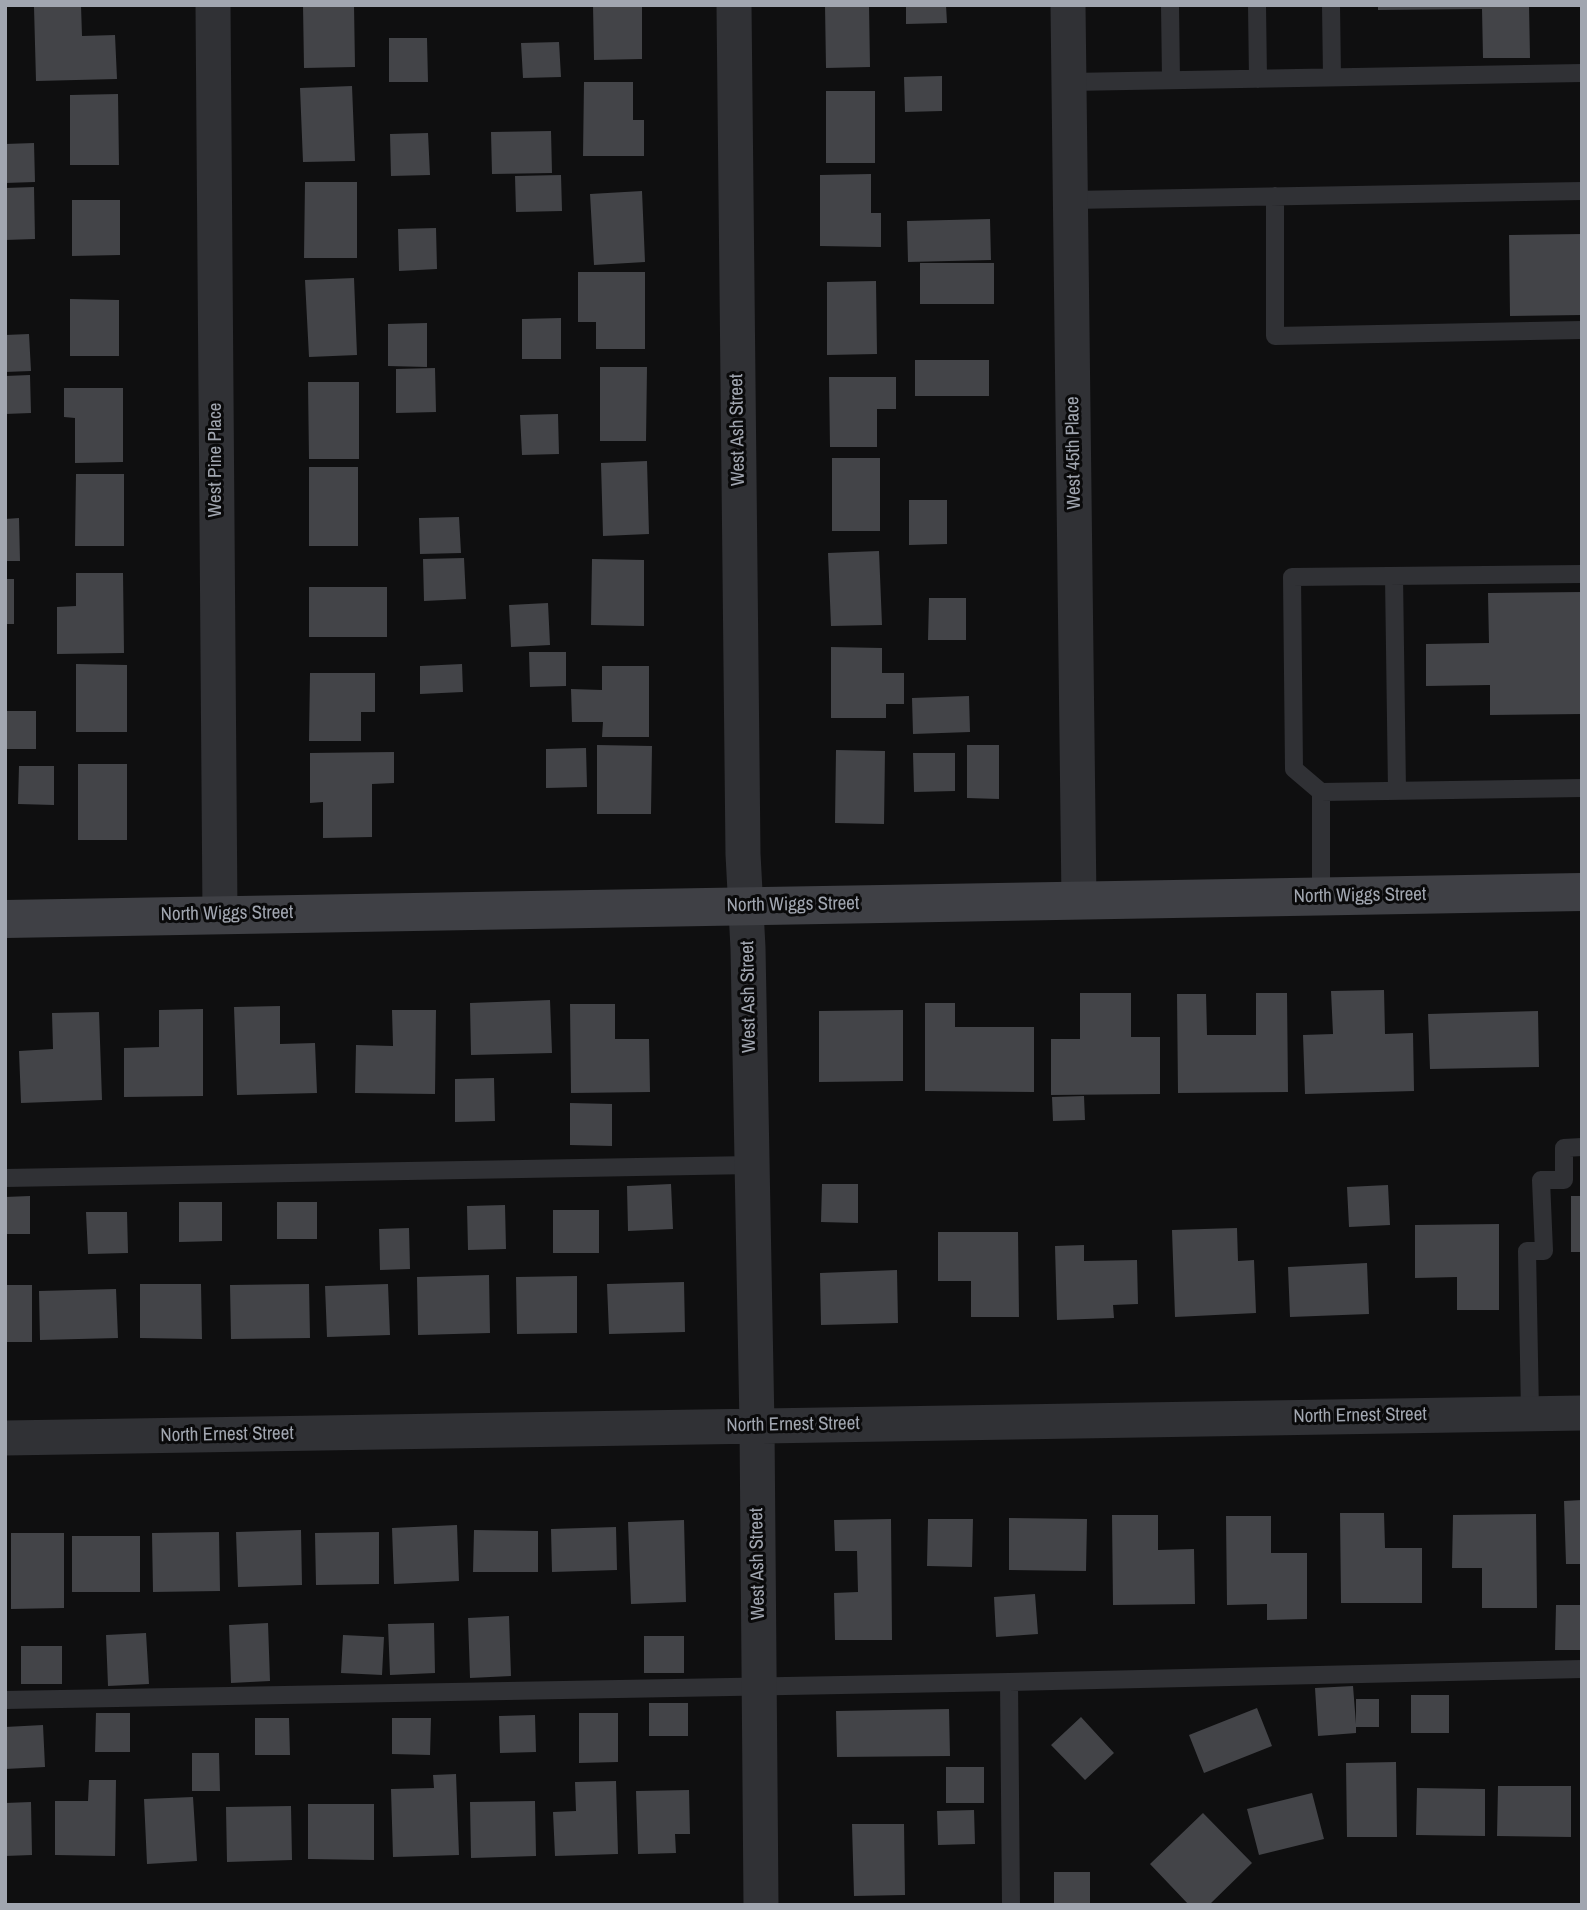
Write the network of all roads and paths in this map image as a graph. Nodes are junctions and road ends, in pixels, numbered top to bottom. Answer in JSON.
{"nodes":[{"id":1,"x":213,"y":5,"type":"edge"},
{"id":2,"x":734,"y":5,"type":"edge"},
{"id":3,"x":1068,"y":5,"type":"edge"},
{"id":4,"x":1170,"y":5,"type":"edge"},
{"id":5,"x":1257,"y":5,"type":"edge"},
{"id":6,"x":1331,"y":5,"type":"edge"},
{"id":7,"x":1582,"y":73,"type":"edge"},
{"id":8,"x":1332,"y":77,"type":"junction"},
{"id":9,"x":1258,"y":79,"type":"junction"},
{"id":10,"x":1171,"y":80,"type":"junction"},
{"id":11,"x":1070,"y":82,"type":"junction"},
{"id":12,"x":1582,"y":191,"type":"edge"},
{"id":13,"x":1275,"y":196,"type":"junction"},
{"id":14,"x":1071,"y":200,"type":"junction"},
{"id":15,"x":1582,"y":330,"type":"edge"},
{"id":16,"x":1582,"y":574,"type":"edge"},
{"id":17,"x":1394,"y":576,"type":"junction"},
{"id":18,"x":1582,"y":788,"type":"edge"},
{"id":19,"x":1397,"y":791,"type":"junction"},
{"id":20,"x":1321,"y":792,"type":"junction"},
{"id":21,"x":1582,"y":892,"type":"edge"},
{"id":22,"x":1321,"y":897,"type":"junction"},
{"id":23,"x":1079,"y":901,"type":"junction"},
{"id":24,"x":746,"y":906,"type":"junction"},
{"id":25,"x":220,"y":914,"type":"junction"},
{"id":26,"x":5,"y":919,"type":"edge"},
{"id":27,"x":1582,"y":1147,"type":"edge"},
{"id":28,"x":752,"y":1165,"type":"junction"},
{"id":29,"x":5,"y":1178,"type":"edge"},
{"id":30,"x":1530,"y":1413,"type":"junction"},
{"id":31,"x":1582,"y":1413,"type":"edge"},
{"id":32,"x":757,"y":1426,"type":"junction"},
{"id":33,"x":5,"y":1438,"type":"edge"},
{"id":34,"x":1582,"y":1668,"type":"edge"},
{"id":35,"x":1009,"y":1682,"type":"junction"},
{"id":36,"x":759,"y":1687,"type":"junction"},
{"id":37,"x":5,"y":1700,"type":"edge"},
{"id":38,"x":761,"y":1905,"type":"edge"},
{"id":39,"x":1012,"y":1905,"type":"edge"}],
"edges":[{"from":1,"to":25,"type":"street","name":"West Pine Place"},
{"from":2,"to":24,"type":"street","name":"West Ash Street"},
{"from":3,"to":11,"type":"street","name":"West 45th Place"},
{"from":4,"to":10,"type":"lane"},
{"from":5,"to":9,"type":"lane"},
{"from":6,"to":8,"type":"lane"},
{"from":7,"to":8,"type":"lane"},
{"from":8,"to":9,"type":"lane"},
{"from":9,"to":10,"type":"lane"},
{"from":10,"to":11,"type":"lane"},
{"from":11,"to":14,"type":"street","name":"West 45th Place"},
{"from":12,"to":13,"type":"lane"},
{"from":13,"to":14,"type":"lane"},
{"from":13,"to":15,"type":"lane"},
{"from":14,"to":23,"type":"street","name":"West 45th Place"},
{"from":16,"to":17,"type":"lane"},
{"from":17,"to":19,"type":"lane"},
{"from":17,"to":20,"type":"lane"},
{"from":18,"to":19,"type":"lane"},
{"from":19,"to":20,"type":"lane"},
{"from":20,"to":22,"type":"lane"},
{"from":21,"to":22,"type":"street","name":"North Wiggs Street"},
{"from":22,"to":23,"type":"street","name":"North Wiggs Street"},
{"from":23,"to":24,"type":"street","name":"North Wiggs Street"},
{"from":24,"to":25,"type":"street","name":"North Wiggs Street"},
{"from":24,"to":28,"type":"street","name":"West Ash Street"},
{"from":25,"to":26,"type":"street","name":"North Wiggs Street"},
{"from":27,"to":30,"type":"lane"},
{"from":28,"to":29,"type":"lane"},
{"from":28,"to":32,"type":"street","name":"West Ash Street"},
{"from":30,"to":31,"type":"street","name":"North Ernest Street"},
{"from":30,"to":32,"type":"street","name":"North Ernest Street"},
{"from":32,"to":33,"type":"street","name":"North Ernest Street"},
{"from":32,"to":36,"type":"street","name":"West Ash Street"},
{"from":34,"to":35,"type":"lane"},
{"from":35,"to":36,"type":"lane"},
{"from":35,"to":39,"type":"lane"},
{"from":36,"to":37,"type":"lane"},
{"from":36,"to":38,"type":"street","name":"West Ash Street"}]}
